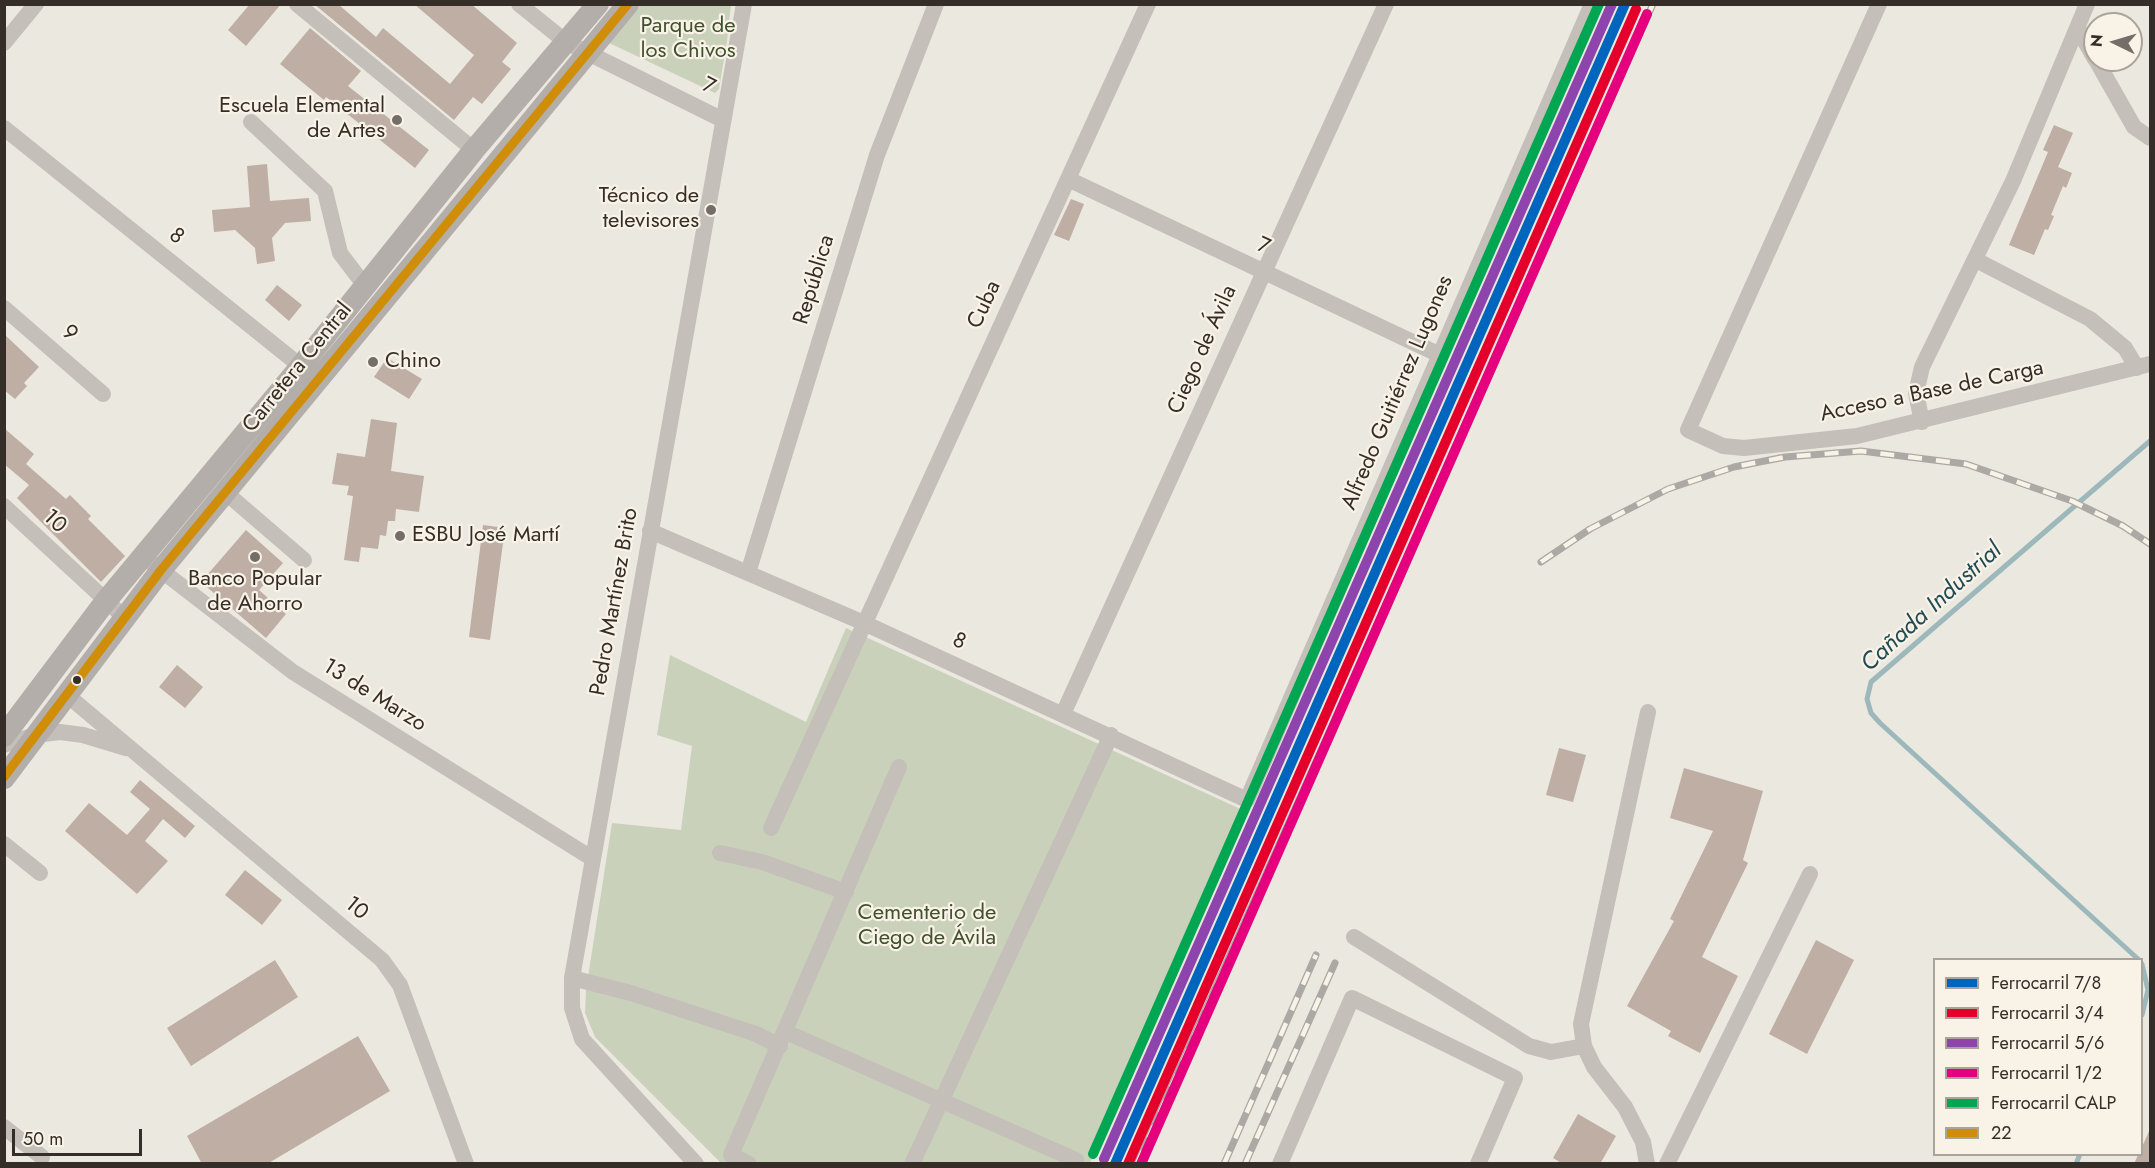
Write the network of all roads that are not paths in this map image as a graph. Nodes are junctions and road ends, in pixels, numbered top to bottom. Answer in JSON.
{"nodes":[{"id":1,"x":36,"y":4,"type":"edge"},
{"id":2,"x":297,"y":4,"type":"edge"},
{"id":3,"x":519,"y":4,"type":"edge"},
{"id":4,"x":598,"y":4,"type":"edge"},
{"id":5,"x":628,"y":4,"type":"edge"},
{"id":6,"x":744,"y":4,"type":"edge"},
{"id":7,"x":936,"y":4,"type":"edge"},
{"id":8,"x":1148,"y":4,"type":"edge"},
{"id":9,"x":1386,"y":4,"type":"edge"},
{"id":10,"x":1592,"y":4,"type":"edge"},
{"id":11,"x":1879,"y":4,"type":"edge"},
{"id":12,"x":2087,"y":4,"type":"edge"},
{"id":13,"x":2078,"y":29,"type":"junction"},
{"id":14,"x":2083,"y":38,"type":"edge"},
{"id":15,"x":566,"y":42,"type":"junction"},
{"id":16,"x":4,"y":43,"type":"edge"},
{"id":17,"x":588,"y":52,"type":"junction"},
{"id":18,"x":2103,"y":72,"type":"edge"},
{"id":19,"x":723,"y":120,"type":"junction"},
{"id":20,"x":251,"y":122,"type":"dead end"},
{"id":21,"x":4,"y":128,"type":"edge"},
{"id":22,"x":2151,"y":138,"type":"edge"},
{"id":23,"x":474,"y":150,"type":"junction"},
{"id":24,"x":1068,"y":179,"type":"junction"},
{"id":25,"x":1976,"y":260,"type":"junction"},
{"id":26,"x":1263,"y":272,"type":"junction"},
{"id":27,"x":365,"y":286,"type":"junction"},
{"id":28,"x":4,"y":308,"type":"edge"},
{"id":29,"x":1440,"y":355,"type":"junction"},
{"id":30,"x":301,"y":366,"type":"junction"},
{"id":31,"x":2144,"y":366,"type":"edge"},
{"id":32,"x":318,"y":382,"type":"junction"},
{"id":33,"x":103,"y":394,"type":"dead end"},
{"id":34,"x":1922,"y":422,"type":"junction"},
{"id":35,"x":225,"y":492,"type":"junction"},
{"id":36,"x":4,"y":506,"type":"edge"},
{"id":37,"x":651,"y":531,"type":"junction"},
{"id":38,"x":143,"y":556,"type":"junction"},
{"id":39,"x":304,"y":560,"type":"dead end"},
{"id":40,"x":161,"y":570,"type":"junction"},
{"id":41,"x":748,"y":573,"type":"junction"},
{"id":42,"x":105,"y":602,"type":"junction"},
{"id":43,"x":125,"y":618,"type":"junction"},
{"id":44,"x":864,"y":624,"type":"junction"},
{"id":45,"x":67,"y":694,"type":"junction"},
{"id":46,"x":1648,"y":712,"type":"dead end"},
{"id":47,"x":1063,"y":714,"type":"junction"},
{"id":48,"x":35,"y":735,"type":"junction"},
{"id":49,"x":1111,"y":735,"type":"junction"},
{"id":50,"x":4,"y":736,"type":"edge"},
{"id":51,"x":133,"y":750,"type":"junction"},
{"id":52,"x":7,"y":760,"type":"edge"},
{"id":53,"x":899,"y":767,"type":"dead end"},
{"id":54,"x":1247,"y":800,"type":"joint"},
{"id":55,"x":771,"y":828,"type":"dead end"},
{"id":56,"x":4,"y":844,"type":"edge"},
{"id":57,"x":720,"y":853,"type":"dead end"},
{"id":58,"x":593,"y":859,"type":"junction"},
{"id":59,"x":40,"y":873,"type":"dead end"},
{"id":60,"x":1810,"y":874,"type":"dead end"},
{"id":61,"x":846,"y":892,"type":"junction"},
{"id":62,"x":1353,"y":937,"type":"dead end"},
{"id":63,"x":572,"y":978,"type":"junction"},
{"id":64,"x":783,"y":1039,"type":"junction"},
{"id":65,"x":1584,"y":1046,"type":"junction"},
{"id":66,"x":942,"y":1100,"type":"junction"},
{"id":67,"x":4,"y":1127,"type":"edge"},
{"id":68,"x":42,"y":1157,"type":"dead end"},
{"id":69,"x":1076,"y":1160,"type":"dead end"},
{"id":70,"x":466,"y":1164,"type":"edge"},
{"id":71,"x":696,"y":1164,"type":"edge"},
{"id":72,"x":749,"y":1164,"type":"edge"},
{"id":73,"x":912,"y":1164,"type":"edge"},
{"id":74,"x":1280,"y":1164,"type":"edge"},
{"id":75,"x":1478,"y":1164,"type":"edge"},
{"id":76,"x":1647,"y":1164,"type":"edge"},
{"id":77,"x":1667,"y":1164,"type":"edge"}],
"edges":[{"from":1,"to":16,"type":"street"},
{"from":2,"to":23,"type":"street"},
{"from":3,"to":15,"type":"street","name":"7"},
{"from":4,"to":15,"type":"main road","name":"Carretera Central"},
{"from":5,"to":17,"type":"main road","name":"Carretera Central"},
{"from":6,"to":19,"type":"street","name":"Pedro Martínez Brito"},
{"from":7,"to":41,"type":"street","name":"República"},
{"from":8,"to":24,"type":"street","name":"Cuba"},
{"from":9,"to":26,"type":"street","name":"Ciego de Ávila"},
{"from":10,"to":29,"type":"street","name":"Alfredo Guitiérrez Lugones"},
{"from":11,"to":34,"type":"street","name":"Acceso a Base de Carga"},
{"from":12,"to":13,"type":"street"},
{"from":13,"to":14,"type":"street"},
{"from":13,"to":25,"type":"street"},
{"from":15,"to":17,"type":"street","name":"7"},
{"from":15,"to":23,"type":"main road","name":"Carretera Central"},
{"from":17,"to":19,"type":"street","name":"7"},
{"from":17,"to":32,"type":"main road","name":"Carretera Central"},
{"from":18,"to":22,"type":"street"},
{"from":19,"to":37,"type":"street","name":"Pedro Martínez Brito"},
{"from":20,"to":27,"type":"street"},
{"from":21,"to":30,"type":"street","name":"8"},
{"from":23,"to":27,"type":"main road","name":"Carretera Central"},
{"from":24,"to":26,"type":"street","name":"7"},
{"from":24,"to":44,"type":"street","name":"Cuba"},
{"from":25,"to":31,"type":"street"},
{"from":25,"to":34,"type":"street"},
{"from":26,"to":29,"type":"street","name":"7"},
{"from":26,"to":47,"type":"street","name":"Ciego de Ávila"},
{"from":27,"to":30,"type":"main road","name":"Carretera Central"},
{"from":28,"to":33,"type":"street","name":"9"},
{"from":29,"to":54,"type":"street","name":"Alfredo Guitiérrez Lugones"},
{"from":30,"to":32,"type":"street","name":"8"},
{"from":30,"to":38,"type":"main road","name":"Carretera Central"},
{"from":31,"to":34,"type":"street","name":"Acceso a Base de Carga"},
{"from":32,"to":35,"type":"main road","name":"Carretera Central"},
{"from":35,"to":39,"type":"street"},
{"from":35,"to":40,"type":"main road","name":"Carretera Central"},
{"from":36,"to":42,"type":"street","name":"10"},
{"from":37,"to":41,"type":"street","name":"8"},
{"from":37,"to":58,"type":"street","name":"Pedro Martínez Brito"},
{"from":38,"to":40,"type":"street","name":"13 de Marzo"},
{"from":38,"to":42,"type":"main road","name":"Carretera Central"},
{"from":40,"to":43,"type":"main road","name":"Carretera Central"},
{"from":40,"to":58,"type":"street","name":"13 de Marzo"},
{"from":41,"to":44,"type":"street","name":"8"},
{"from":42,"to":43,"type":"street","name":"10"},
{"from":42,"to":50,"type":"main road","name":"Carretera Central"},
{"from":43,"to":45,"type":"main road","name":"Carretera Central"},
{"from":44,"to":47,"type":"street","name":"8"},
{"from":44,"to":55,"type":"street","name":"Cuba"},
{"from":45,"to":48,"type":"main road","name":"Carretera Central"},
{"from":45,"to":51,"type":"street","name":"10"},
{"from":46,"to":65,"type":"street"},
{"from":47,"to":49,"type":"street","name":"8"},
{"from":48,"to":51,"type":"street","name":"10"},
{"from":48,"to":52,"type":"main road","name":"Carretera Central"},
{"from":49,"to":54,"type":"street","name":"8"},
{"from":49,"to":66,"type":"street"},
{"from":51,"to":70,"type":"street","name":"10"},
{"from":53,"to":61,"type":"street"},
{"from":56,"to":59,"type":"street"},
{"from":57,"to":61,"type":"street"},
{"from":58,"to":63,"type":"street","name":"Pedro Martínez Brito"},
{"from":60,"to":77,"type":"street"},
{"from":61,"to":64,"type":"street"},
{"from":62,"to":65,"type":"street"},
{"from":63,"to":64,"type":"street"},
{"from":63,"to":71,"type":"street","name":"Pedro Martínez Brito"},
{"from":64,"to":66,"type":"street"},
{"from":64,"to":72,"type":"street"},
{"from":65,"to":76,"type":"street"},
{"from":66,"to":69,"type":"street"},
{"from":66,"to":73,"type":"street"},
{"from":67,"to":68,"type":"street"},
{"from":74,"to":75,"type":"street"}]}
